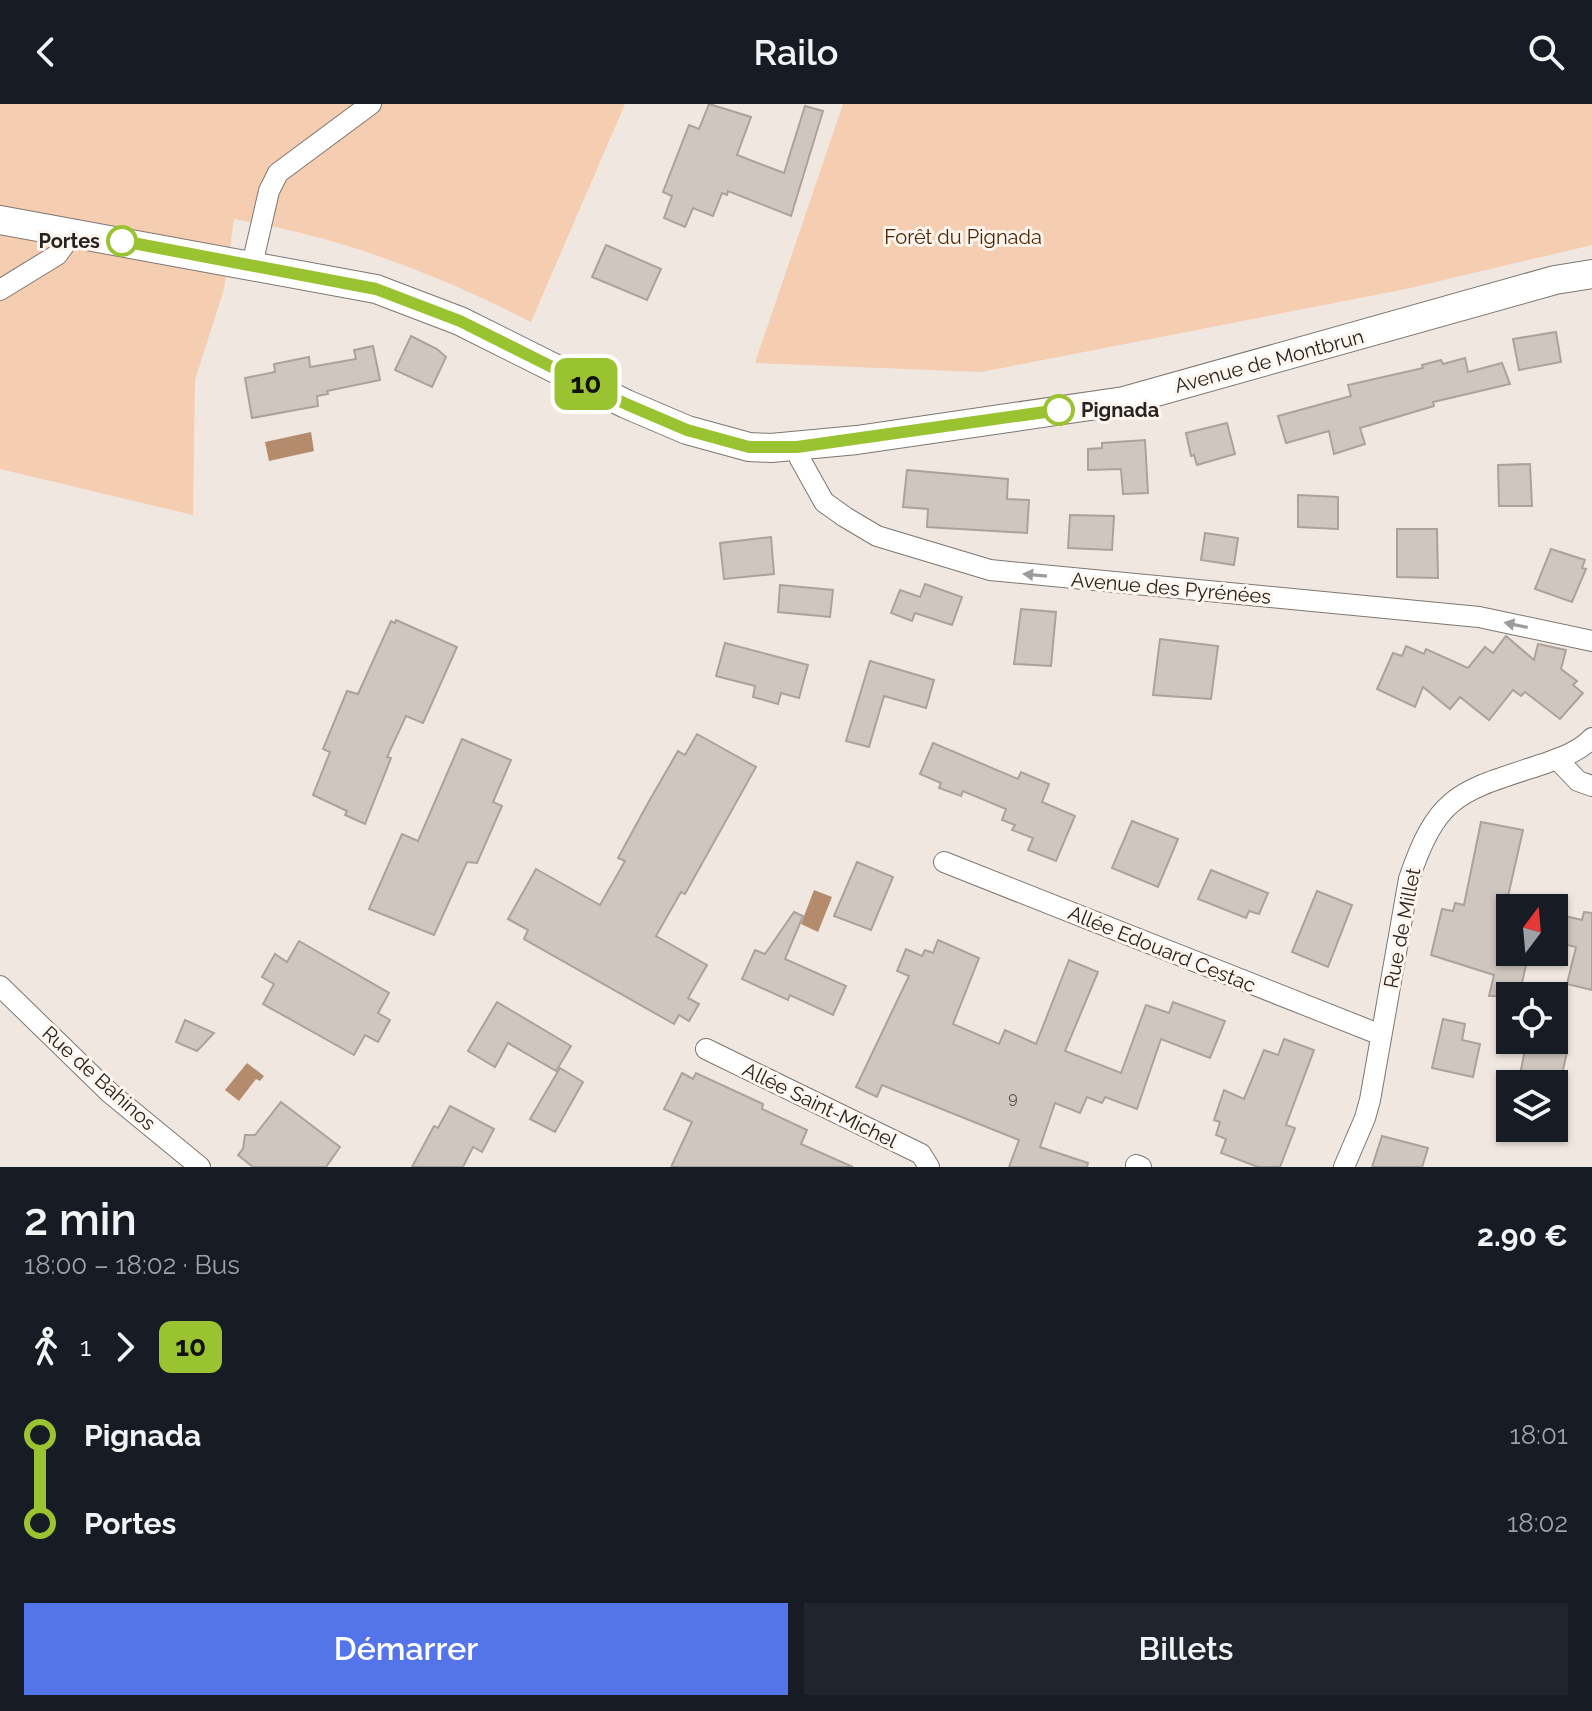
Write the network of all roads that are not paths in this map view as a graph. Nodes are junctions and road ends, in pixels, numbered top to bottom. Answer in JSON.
{"nodes":[{"id":1,"x":371,"y":104,"type":"edge"},
{"id":2,"x":0,"y":220,"type":"edge"},
{"id":3,"x":73,"y":233,"type":"junction"},
{"id":4,"x":252,"y":265,"type":"junction"},
{"id":5,"x":1592,"y":274,"type":"edge"},
{"id":6,"x":0,"y":290,"type":"edge"},
{"id":7,"x":797,"y":447,"type":"junction"},
{"id":8,"x":1592,"y":641,"type":"edge"},
{"id":9,"x":1592,"y":738,"type":"edge"},
{"id":10,"x":1557,"y":759,"type":"junction"},
{"id":11,"x":1592,"y":786,"type":"edge"},
{"id":12,"x":944,"y":862,"type":"dead end"},
{"id":13,"x":0,"y":986,"type":"edge"},
{"id":14,"x":1381,"y":1035,"type":"junction"},
{"id":15,"x":706,"y":1049,"type":"dead end"},
{"id":16,"x":200,"y":1167,"type":"edge"},
{"id":17,"x":929,"y":1167,"type":"edge"},
{"id":18,"x":1344,"y":1167,"type":"edge"}],
"edges":[{"from":1,"to":4,"type":"street"},
{"from":2,"to":3,"type":"street","name":"Avenue de Montbrun"},
{"from":3,"to":4,"type":"street","name":"Avenue de Montbrun"},
{"from":3,"to":6,"type":"street"},
{"from":4,"to":7,"type":"street","name":"Avenue de Montbrun"},
{"from":5,"to":7,"type":"street","name":"Avenue de Montbrun"},
{"from":8,"to":7,"type":"street","name":"Avenue des Pyrénées","one_way":true},
{"from":9,"to":10,"type":"street","name":"Rue de Millet"},
{"from":10,"to":11,"type":"street"},
{"from":10,"to":14,"type":"street","name":"Rue de Millet"},
{"from":12,"to":14,"type":"street","name":"Allée Edouard Cestac"},
{"from":13,"to":16,"type":"street","name":"Rue de Bahinos"},
{"from":14,"to":18,"type":"street","name":"Rue de Millet"},
{"from":15,"to":17,"type":"street","name":"Allée Saint-Michel"}]}
